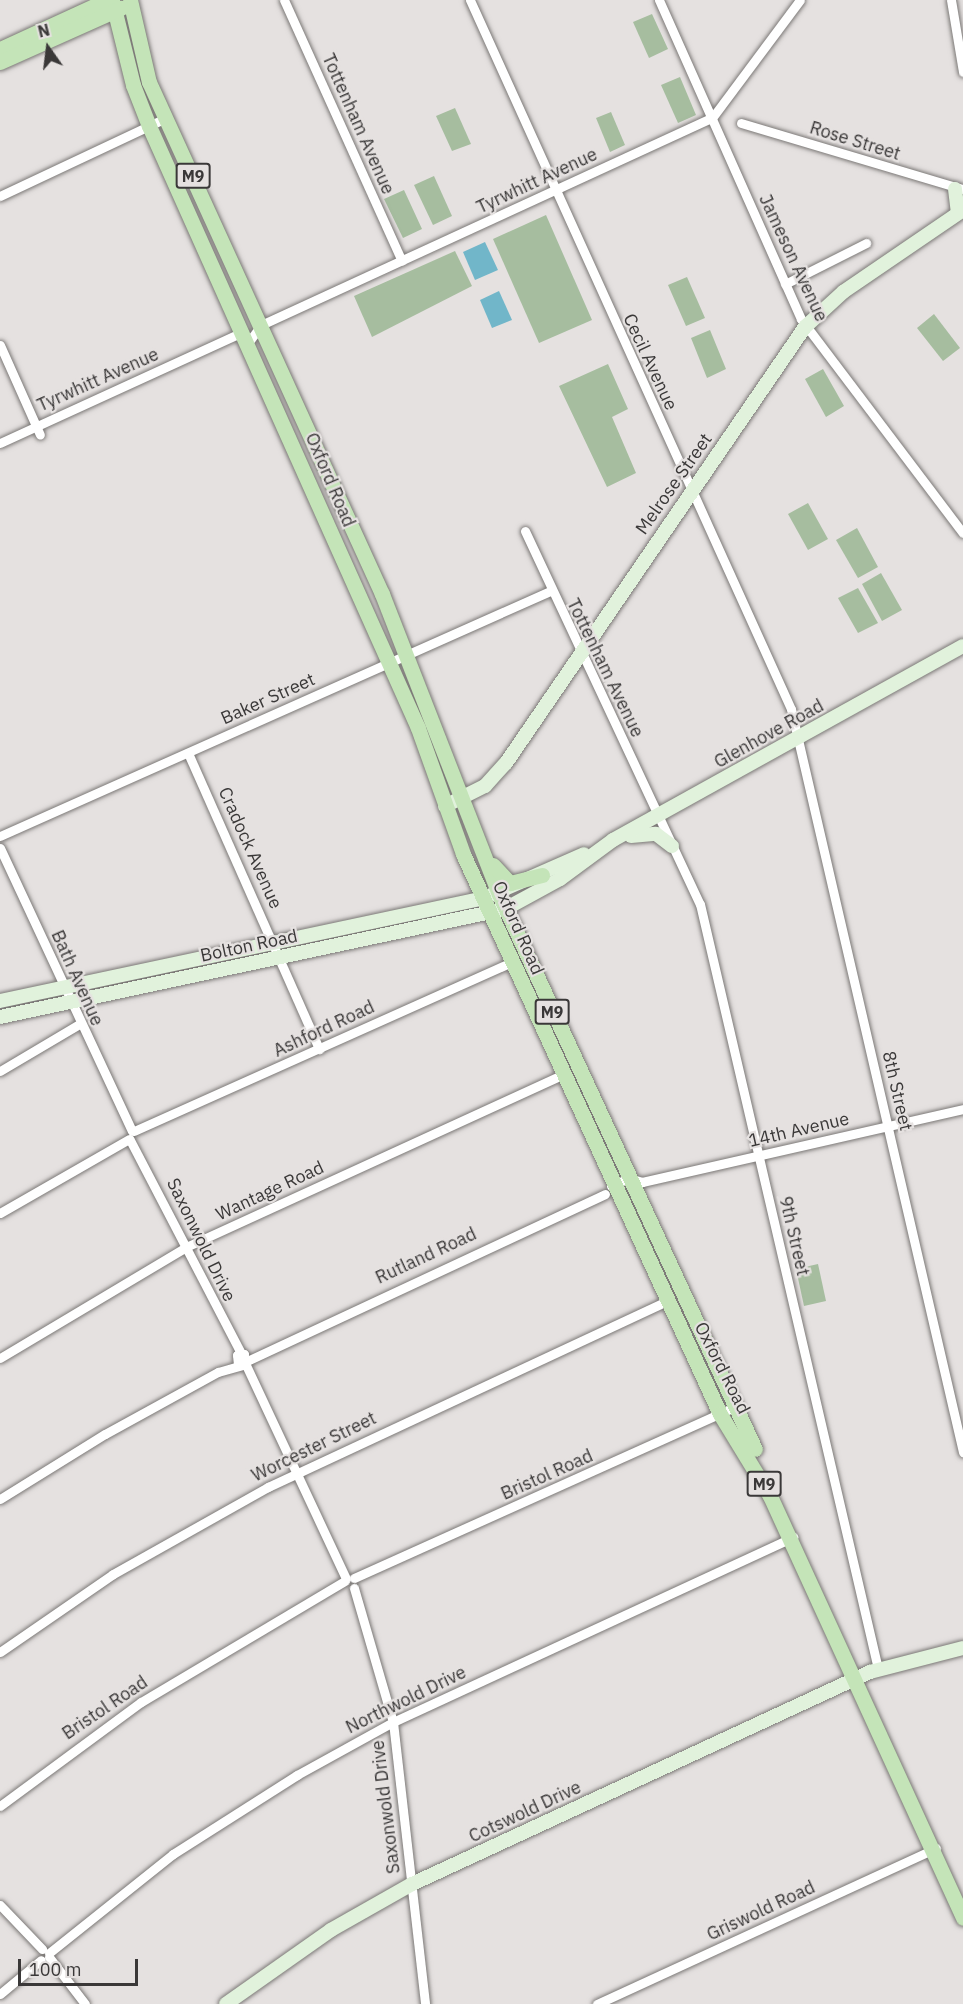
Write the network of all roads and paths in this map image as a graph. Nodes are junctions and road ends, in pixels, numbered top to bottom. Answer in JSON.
{"nodes":[{"id":1,"x":284,"y":0,"type":"edge"},
{"id":2,"x":470,"y":0,"type":"edge"},
{"id":3,"x":659,"y":0,"type":"edge"},
{"id":4,"x":800,"y":0,"type":"edge"},
{"id":5,"x":951,"y":0,"type":"edge"},
{"id":6,"x":111,"y":3,"type":"edge"},
{"id":7,"x":130,"y":3,"type":"edge"},
{"id":8,"x":0,"y":49,"type":"edge"},
{"id":9,"x":0,"y":62,"type":"edge"},
{"id":10,"x":963,"y":72,"type":"edge"},
{"id":11,"x":166,"y":118,"type":"junction"},
{"id":12,"x":712,"y":118,"type":"junction"},
{"id":13,"x":741,"y":123,"type":"dead end"},
{"id":14,"x":149,"y":126,"type":"junction"},
{"id":15,"x":960,"y":190,"type":"edge"},
{"id":16,"x":555,"y":191,"type":"junction"},
{"id":17,"x":0,"y":196,"type":"edge"},
{"id":18,"x":960,"y":212,"type":"edge"},
{"id":19,"x":866,"y":243,"type":"dead end"},
{"id":20,"x":402,"y":261,"type":"junction"},
{"id":21,"x":785,"y":284,"type":"junction"},
{"id":22,"x":261,"y":325,"type":"junction"},
{"id":23,"x":805,"y":327,"type":"junction"},
{"id":24,"x":245,"y":337,"type":"junction"},
{"id":25,"x":0,"y":345,"type":"edge"},
{"id":26,"x":38,"y":430,"type":"junction"},
{"id":27,"x":0,"y":443,"type":"edge"},
{"id":28,"x":692,"y":490,"type":"junction"},
{"id":29,"x":525,"y":531,"type":"dead end"},
{"id":30,"x":963,"y":533,"type":"edge"},
{"id":31,"x":550,"y":591,"type":"junction"},
{"id":32,"x":963,"y":646,"type":"edge"},
{"id":33,"x":579,"y":652,"type":"junction"},
{"id":34,"x":406,"y":653,"type":"junction"},
{"id":35,"x":387,"y":663,"type":"junction"},
{"id":36,"x":799,"y":738,"type":"junction"},
{"id":37,"x":188,"y":753,"type":"junction"},
{"id":38,"x":462,"y":799,"type":"junction"},
{"id":39,"x":445,"y":806,"type":"junction"},
{"id":40,"x":658,"y":817,"type":"junction"},
{"id":41,"x":0,"y":836,"type":"edge"},
{"id":42,"x":613,"y":840,"type":"junction"},
{"id":43,"x":480,"y":845,"type":"junction"},
{"id":44,"x":672,"y":846,"type":"junction"},
{"id":45,"x":0,"y":848,"type":"edge"},
{"id":46,"x":592,"y":852,"type":"junction"},
{"id":47,"x":542,"y":875,"type":"junction"},
{"id":48,"x":499,"y":894,"type":"junction"},
{"id":49,"x":483,"y":898,"type":"junction"},
{"id":50,"x":499,"y":911,"type":"junction"},
{"id":51,"x":275,"y":944,"type":"junction"},
{"id":52,"x":280,"y":958,"type":"junction"},
{"id":53,"x":512,"y":962,"type":"junction"},
{"id":54,"x":63,"y":987,"type":"junction"},
{"id":55,"x":0,"y":1001,"type":"edge"},
{"id":56,"x":70,"y":1002,"type":"junction"},
{"id":57,"x":0,"y":1017,"type":"edge"},
{"id":58,"x":79,"y":1024,"type":"junction"},
{"id":59,"x":319,"y":1048,"type":"junction"},
{"id":60,"x":0,"y":1071,"type":"edge"},
{"id":61,"x":564,"y":1074,"type":"junction"},
{"id":62,"x":963,"y":1109,"type":"edge"},
{"id":63,"x":888,"y":1126,"type":"junction"},
{"id":64,"x":132,"y":1135,"type":"junction"},
{"id":65,"x":759,"y":1156,"type":"junction"},
{"id":66,"x":635,"y":1184,"type":"junction"},
{"id":67,"x":612,"y":1192,"type":"junction"},
{"id":68,"x":0,"y":1213,"type":"edge"},
{"id":69,"x":186,"y":1247,"type":"junction"},
{"id":70,"x":672,"y":1298,"type":"junction"},
{"id":71,"x":0,"y":1358,"type":"edge"},
{"id":72,"x":241,"y":1359,"type":"junction"},
{"id":73,"x":727,"y":1410,"type":"junction"},
{"id":74,"x":963,"y":1452,"type":"edge"},
{"id":75,"x":296,"y":1472,"type":"junction"},
{"id":76,"x":0,"y":1499,"type":"edge"},
{"id":77,"x":793,"y":1537,"type":"junction"},
{"id":78,"x":350,"y":1583,"type":"junction"},
{"id":79,"x":963,"y":1648,"type":"edge"},
{"id":80,"x":0,"y":1652,"type":"edge"},
{"id":81,"x":878,"y":1669,"type":"junction"},
{"id":82,"x":858,"y":1677,"type":"junction"},
{"id":83,"x":393,"y":1722,"type":"junction"},
{"id":84,"x":0,"y":1806,"type":"edge"},
{"id":85,"x":935,"y":1848,"type":"junction"},
{"id":86,"x":412,"y":1884,"type":"junction"},
{"id":87,"x":963,"y":1900,"type":"edge"},
{"id":88,"x":0,"y":1905,"type":"edge"},
{"id":89,"x":963,"y":1918,"type":"edge"},
{"id":90,"x":43,"y":1955,"type":"junction"},
{"id":91,"x":0,"y":1994,"type":"edge"},
{"id":92,"x":85,"y":2004,"type":"edge"},
{"id":93,"x":226,"y":2004,"type":"edge"},
{"id":94,"x":426,"y":2004,"type":"edge"},
{"id":95,"x":597,"y":2004,"type":"edge"}],
"edges":[{"from":1,"to":20,"type":"street","name":"Tottenham Avenue"},
{"from":2,"to":16,"type":"street","name":"Cecil Avenue"},
{"from":3,"to":12,"type":"street","name":"Jameson Avenue"},
{"from":4,"to":12,"type":"street","name":"Tyrwhitt Avenue"},
{"from":5,"to":10,"type":"street"},
{"from":6,"to":7,"type":"main road"},
{"from":6,"to":8,"type":"main road"},
{"from":6,"to":9,"type":"main road"},
{"from":6,"to":14,"type":"main road","name":"Oxford Road","number":"M9"},
{"from":7,"to":11,"type":"main road","name":"Oxford Road","number":"M9"},
{"from":11,"to":14,"type":"street"},
{"from":11,"to":22,"type":"main road","name":"Oxford Road","number":"M9"},
{"from":12,"to":16,"type":"street","name":"Tyrwhitt Avenue"},
{"from":12,"to":21,"type":"street","name":"Jameson Avenue"},
{"from":13,"to":15,"type":"street","name":"Rose Street"},
{"from":14,"to":17,"type":"street"},
{"from":14,"to":24,"type":"main road","name":"Oxford Road","number":"M9"},
{"from":15,"to":18,"type":"main road"},
{"from":16,"to":20,"type":"street","name":"Tyrwhitt Avenue"},
{"from":16,"to":28,"type":"street","name":"Cecil Avenue"},
{"from":18,"to":23,"type":"main road","name":"Melrose Street"},
{"from":19,"to":21,"type":"street"},
{"from":20,"to":22,"type":"street","name":"Tyrwhitt Avenue"},
{"from":21,"to":23,"type":"street","name":"Jameson Avenue"},
{"from":22,"to":24,"type":"street","name":"Tyrwhitt Avenue"},
{"from":22,"to":34,"type":"main road","name":"Oxford Road","number":"M9"},
{"from":23,"to":28,"type":"main road","name":"Melrose Street"},
{"from":23,"to":30,"type":"street","name":"Jameson Avenue"},
{"from":24,"to":26,"type":"street","name":"Tyrwhitt Avenue"},
{"from":24,"to":35,"type":"main road","name":"Oxford Road","number":"M9"},
{"from":25,"to":26,"type":"street"},
{"from":26,"to":27,"type":"street","name":"Tyrwhitt Avenue"},
{"from":28,"to":33,"type":"main road","name":"Melrose Street"},
{"from":28,"to":36,"type":"street","name":"Cecil Avenue"},
{"from":29,"to":31,"type":"street","name":"Tottenham Avenue"},
{"from":31,"to":33,"type":"street","name":"Tottenham Avenue"},
{"from":31,"to":34,"type":"street","name":"Baker Street"},
{"from":32,"to":36,"type":"main road","name":"Glenhove Road"},
{"from":33,"to":38,"type":"main road","name":"Melrose Street"},
{"from":33,"to":40,"type":"street","name":"Tottenham Avenue"},
{"from":34,"to":35,"type":"street","name":"Baker Street"},
{"from":34,"to":38,"type":"main road","name":"Oxford Road","number":"M9"},
{"from":35,"to":37,"type":"street","name":"Baker Street"},
{"from":35,"to":39,"type":"main road","name":"Oxford Road","number":"M9"},
{"from":36,"to":40,"type":"main road","name":"Glenhove Road"},
{"from":36,"to":63,"type":"street","name":"8th Street"},
{"from":37,"to":41,"type":"street","name":"Baker Street"},
{"from":37,"to":51,"type":"street","name":"Cradock Avenue"},
{"from":38,"to":39,"type":"main road","name":"Melrose Street"},
{"from":38,"to":43,"type":"main road","name":"Oxford Road","number":"M9"},
{"from":39,"to":49,"type":"main road","name":"Oxford Road","number":"M9"},
{"from":40,"to":42,"type":"main road","name":"Glenhove Road"},
{"from":40,"to":44,"type":"street","name":"9th Street"},
{"from":42,"to":44,"type":"main road"},
{"from":42,"to":46,"type":"main road","name":"Glenhove Road"},
{"from":43,"to":47,"type":"main road"},
{"from":43,"to":48,"type":"main road","name":"Oxford Road","number":"M9"},
{"from":44,"to":65,"type":"street","name":"9th Street"},
{"from":45,"to":54,"type":"street","name":"Bath Avenue"},
{"from":46,"to":47,"type":"main road","name":"Glenhove Road"},
{"from":46,"to":50,"type":"main road","name":"Glenhove Road"},
{"from":47,"to":48,"type":"main road","name":"Glenhove Road"},
{"from":48,"to":49,"type":"main road","name":"Bolton Road"},
{"from":48,"to":50,"type":"main road","name":"Oxford Road","number":"M9"},
{"from":49,"to":50,"type":"main road","name":"Oxford Road","number":"M9"},
{"from":49,"to":51,"type":"main road","name":"Bolton Road"},
{"from":50,"to":52,"type":"main road","name":"Bolton Road"},
{"from":50,"to":53,"type":"main road","name":"Oxford Road","number":"M9"},
{"from":50,"to":66,"type":"main road","name":"Oxford Road","number":"M9"},
{"from":51,"to":52,"type":"street","name":"Cradock Avenue"},
{"from":51,"to":54,"type":"main road","name":"Bolton Road"},
{"from":52,"to":56,"type":"main road","name":"Bolton Road"},
{"from":52,"to":59,"type":"street","name":"Cradock Avenue"},
{"from":53,"to":59,"type":"street","name":"Ashford Road"},
{"from":53,"to":61,"type":"main road","name":"Oxford Road","number":"M9"},
{"from":54,"to":55,"type":"main road","name":"Bolton Road"},
{"from":54,"to":56,"type":"street","name":"Bath Avenue"},
{"from":56,"to":57,"type":"main road","name":"Bolton Road"},
{"from":56,"to":58,"type":"street","name":"Bath Avenue"},
{"from":58,"to":60,"type":"street"},
{"from":58,"to":64,"type":"street","name":"Bath Avenue"},
{"from":59,"to":64,"type":"street","name":"Ashford Road"},
{"from":61,"to":67,"type":"main road","name":"Oxford Road","number":"M9"},
{"from":61,"to":69,"type":"street","name":"Wantage Road"},
{"from":62,"to":63,"type":"street","name":"14th Avenue"},
{"from":63,"to":65,"type":"street","name":"14th Avenue"},
{"from":63,"to":74,"type":"street","name":"8th Street"},
{"from":64,"to":68,"type":"street","name":"Ashford Road"},
{"from":64,"to":69,"type":"street","name":"Saxonwold Drive"},
{"from":65,"to":66,"type":"street","name":"14th Avenue"},
{"from":65,"to":81,"type":"street","name":"9th Street"},
{"from":66,"to":67,"type":"street"},
{"from":66,"to":67,"type":"street"},
{"from":66,"to":70,"type":"main road","name":"Oxford Road","number":"M9"},
{"from":67,"to":70,"type":"main road","name":"Oxford Road","number":"M9"},
{"from":67,"to":72,"type":"street","name":"Rutland Road"},
{"from":69,"to":71,"type":"street","name":"Wantage Road"},
{"from":69,"to":72,"type":"street","name":"Saxonwold Drive"},
{"from":70,"to":73,"type":"main road","name":"Oxford Road","number":"M9"},
{"from":70,"to":75,"type":"street","name":"Worcester Street"},
{"from":72,"to":75,"type":"street","name":"Saxonwold Drive"},
{"from":72,"to":76,"type":"street","name":"Rutland Road"},
{"from":73,"to":77,"type":"main road","name":"Oxford Road","number":"M9"},
{"from":73,"to":78,"type":"street","name":"Bristol Road"},
{"from":75,"to":78,"type":"street","name":"Saxonwold Drive"},
{"from":75,"to":80,"type":"street","name":"Worcester Street"},
{"from":77,"to":82,"type":"main road","name":"Oxford Road","number":"M9"},
{"from":77,"to":83,"type":"street","name":"Northwold Drive"},
{"from":78,"to":83,"type":"street","name":"Saxonwold Drive"},
{"from":78,"to":84,"type":"street","name":"Bristol Road"},
{"from":79,"to":81,"type":"main road","name":"Cotswold Drive"},
{"from":81,"to":82,"type":"main road","name":"Cotswold Drive"},
{"from":82,"to":85,"type":"main road","name":"Oxford Road","number":"M9"},
{"from":82,"to":86,"type":"main road","name":"Cotswold Drive"},
{"from":83,"to":86,"type":"street","name":"Saxonwold Drive"},
{"from":83,"to":90,"type":"street","name":"Northwold Drive"},
{"from":85,"to":87,"type":"main road","name":"Oxford Road","number":"M9"},
{"from":85,"to":89,"type":"main road","name":"Oxford Road","number":"M9"},
{"from":85,"to":95,"type":"street","name":"Griswold Road"},
{"from":86,"to":93,"type":"main road","name":"Cotswold Drive"},
{"from":86,"to":94,"type":"street","name":"Saxonwold Drive"},
{"from":88,"to":90,"type":"street"},
{"from":90,"to":91,"type":"street","name":"Northwold Drive"},
{"from":90,"to":92,"type":"street"}]}
